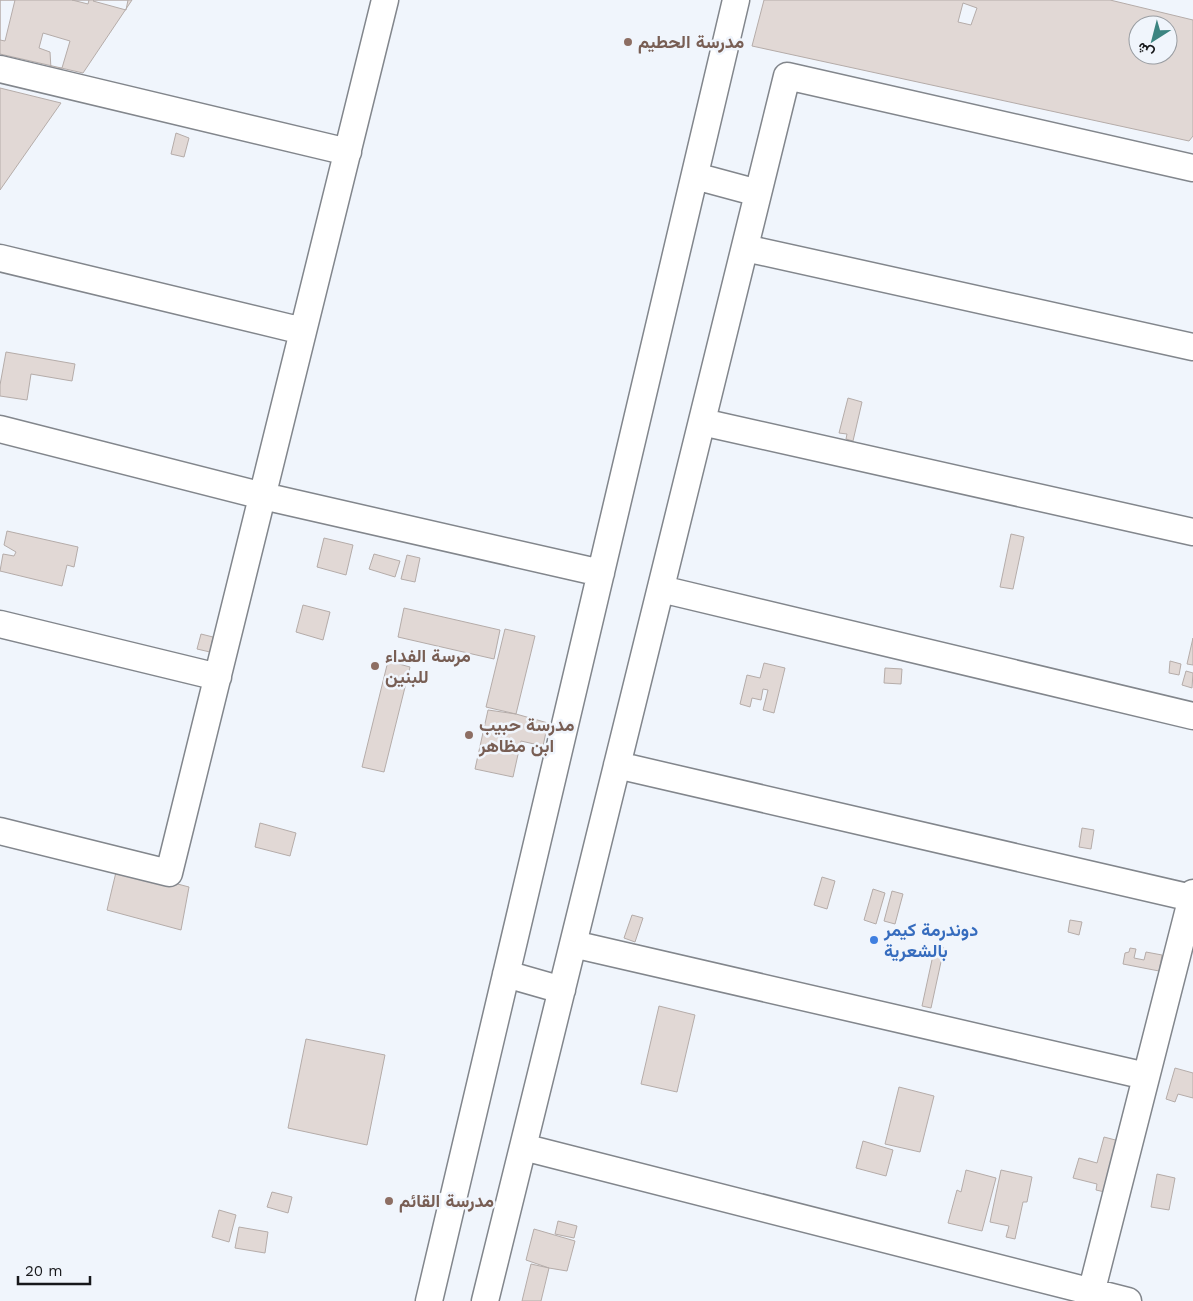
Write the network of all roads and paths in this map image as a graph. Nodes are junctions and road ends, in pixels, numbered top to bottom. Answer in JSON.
{"nodes":[{"id":1,"x":385,"y":0,"type":"edge"},
{"id":2,"x":736,"y":0,"type":"edge"},
{"id":3,"x":0,"y":69,"type":"edge"},
{"id":4,"x":348,"y":152,"type":"junction"},
{"id":5,"x":1193,"y":168,"type":"edge"},
{"id":6,"x":694,"y":176,"type":"junction"},
{"id":7,"x":758,"y":193,"type":"junction"},
{"id":8,"x":745,"y":248,"type":"junction"},
{"id":9,"x":0,"y":258,"type":"edge"},
{"id":10,"x":304,"y":331,"type":"junction"},
{"id":11,"x":1193,"y":347,"type":"edge"},
{"id":12,"x":702,"y":422,"type":"junction"},
{"id":13,"x":0,"y":429,"type":"edge"},
{"id":14,"x":263,"y":496,"type":"junction"},
{"id":15,"x":1193,"y":532,"type":"edge"},
{"id":16,"x":600,"y":573,"type":"junction"},
{"id":17,"x":660,"y":589,"type":"junction"},
{"id":18,"x":0,"y":624,"type":"edge"},
{"id":19,"x":218,"y":677,"type":"junction"},
{"id":20,"x":1193,"y":716,"type":"edge"},
{"id":21,"x":617,"y":765,"type":"junction"},
{"id":22,"x":0,"y":831,"type":"edge"},
{"id":23,"x":1192,"y":896,"type":"edge"},
{"id":24,"x":573,"y":944,"type":"junction"},
{"id":25,"x":506,"y":974,"type":"junction"},
{"id":26,"x":562,"y":990,"type":"junction"},
{"id":27,"x":1146,"y":1076,"type":"junction"},
{"id":28,"x":523,"y":1147,"type":"junction"},
{"id":29,"x":1090,"y":1297,"type":"edge"},
{"id":30,"x":429,"y":1301,"type":"edge"},
{"id":31,"x":485,"y":1301,"type":"edge"},
{"id":32,"x":1128,"y":1301,"type":"edge"}],
"edges":[{"from":1,"to":4,"type":"street"},
{"from":2,"to":6,"type":"street"},
{"from":3,"to":4,"type":"street"},
{"from":4,"to":10,"type":"street"},
{"from":5,"to":7,"type":"street"},
{"from":6,"to":7,"type":"street"},
{"from":6,"to":16,"type":"street"},
{"from":7,"to":8,"type":"street"},
{"from":8,"to":11,"type":"street"},
{"from":8,"to":12,"type":"street"},
{"from":9,"to":10,"type":"street"},
{"from":10,"to":14,"type":"street"},
{"from":12,"to":15,"type":"street"},
{"from":12,"to":17,"type":"street"},
{"from":13,"to":14,"type":"street"},
{"from":14,"to":16,"type":"street"},
{"from":14,"to":19,"type":"street"},
{"from":16,"to":25,"type":"street"},
{"from":17,"to":20,"type":"street"},
{"from":17,"to":21,"type":"street"},
{"from":18,"to":19,"type":"street"},
{"from":19,"to":22,"type":"street"},
{"from":21,"to":23,"type":"street"},
{"from":21,"to":24,"type":"street"},
{"from":23,"to":27,"type":"street"},
{"from":24,"to":26,"type":"street"},
{"from":24,"to":27,"type":"street"},
{"from":25,"to":26,"type":"street"},
{"from":25,"to":30,"type":"street"},
{"from":26,"to":28,"type":"street"},
{"from":27,"to":29,"type":"street"},
{"from":28,"to":29,"type":"street"},
{"from":28,"to":31,"type":"street"},
{"from":29,"to":32,"type":"street"}]}
